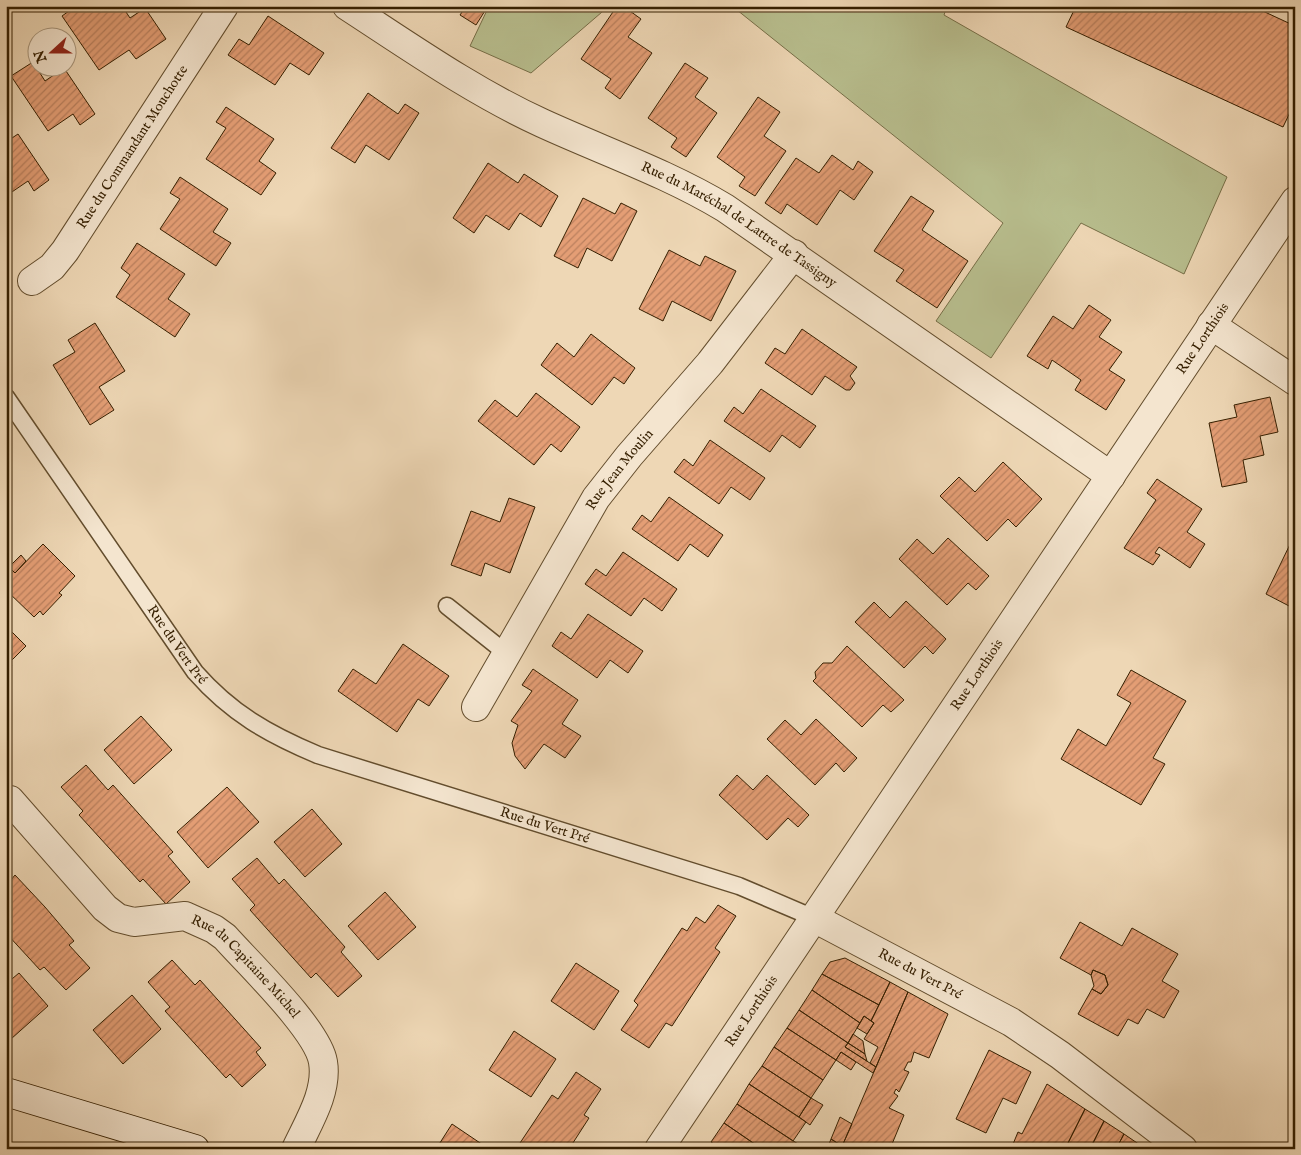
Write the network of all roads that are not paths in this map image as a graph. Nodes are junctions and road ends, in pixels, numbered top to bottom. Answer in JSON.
{"nodes":[{"id":1,"x":224,"y":6,"type":"edge"},
{"id":2,"x":347,"y":6,"type":"edge"},
{"id":3,"x":1295,"y":201,"type":"edge"},
{"id":4,"x":794,"y":254,"type":"junction"},
{"id":5,"x":32,"y":282,"type":"dead end"},
{"id":6,"x":1211,"y":325,"type":"junction"},
{"id":7,"x":1295,"y":381,"type":"edge"},
{"id":8,"x":6,"y":397,"type":"edge"},
{"id":9,"x":1111,"y":476,"type":"junction"},
{"id":10,"x":448,"y":606,"type":"dead end"},
{"id":11,"x":506,"y":653,"type":"junction"},
{"id":12,"x":476,"y":707,"type":"dead end"},
{"id":13,"x":10,"y":800,"type":"dead end"},
{"id":14,"x":814,"y":918,"type":"junction"},
{"id":15,"x":6,"y":1092,"type":"edge"},
{"id":16,"x":195,"y":1149,"type":"edge"},
{"id":17,"x":296,"y":1149,"type":"edge"},
{"id":18,"x":659,"y":1149,"type":"edge"},
{"id":19,"x":1183,"y":1149,"type":"edge"}],
"edges":[{"from":1,"to":5,"type":"street","name":"Rue du Commandant Mouchotte"},
{"from":2,"to":4,"type":"street","name":"Rue du Maréchal de Lattre de Tassigny"},
{"from":3,"to":6,"type":"street","name":"Rue Lorthiois"},
{"from":4,"to":9,"type":"street","name":"Rue du Maréchal de Lattre de Tassigny"},
{"from":4,"to":11,"type":"street","name":"Rue Jean Moulin"},
{"from":6,"to":7,"type":"street"},
{"from":6,"to":9,"type":"street","name":"Rue Lorthiois"},
{"from":8,"to":14,"type":"lane","name":"Rue du Vert Pré"},
{"from":9,"to":14,"type":"street","name":"Rue Lorthiois"},
{"from":10,"to":11,"type":"lane"},
{"from":11,"to":12,"type":"street","name":"Rue Jean Moulin"},
{"from":13,"to":17,"type":"street","name":"Rue du Capitaine Michel"},
{"from":14,"to":18,"type":"street","name":"Rue Lorthiois"},
{"from":14,"to":19,"type":"street","name":"Rue du Vert Pré"},
{"from":15,"to":16,"type":"street"}]}
